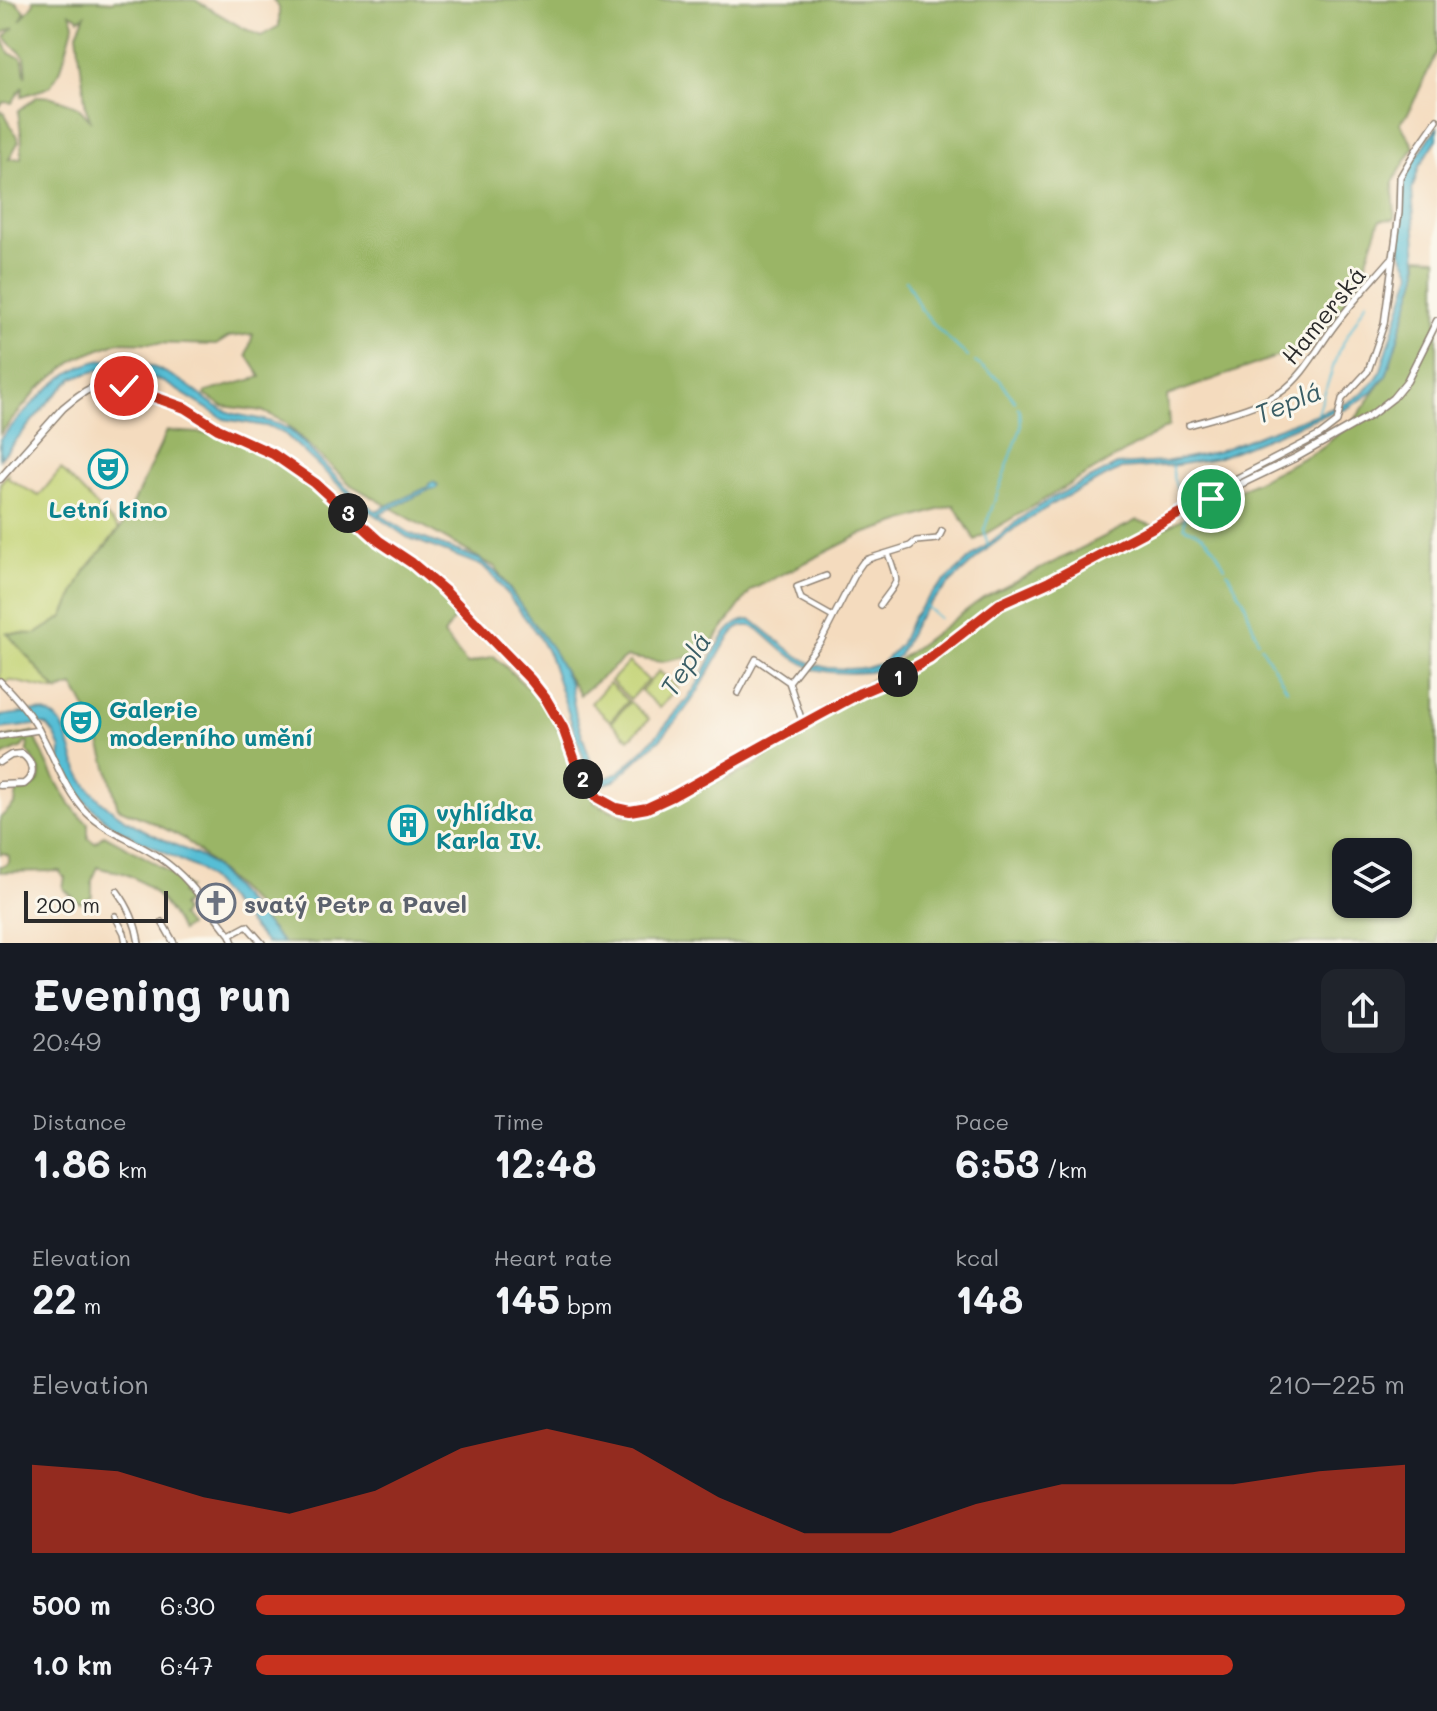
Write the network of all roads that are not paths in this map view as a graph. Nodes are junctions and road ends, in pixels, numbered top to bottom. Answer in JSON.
{"nodes":[{"id":1,"x":1437,"y":120,"type":"edge"},
{"id":2,"x":1392,"y":258,"type":"junction"},
{"id":3,"x":1437,"y":321,"type":"edge"},
{"id":4,"x":1189,"y":425,"type":"dead end"},
{"id":5,"x":0,"y":479,"type":"edge"},
{"id":6,"x":1211,"y":499,"type":"junction"},
{"id":7,"x":942,"y":531,"type":"dead end"},
{"id":8,"x":888,"y":553,"type":"junction"},
{"id":9,"x":826,"y":576,"type":"dead end"},
{"id":10,"x":880,"y":605,"type":"dead end"},
{"id":11,"x":833,"y":617,"type":"junction"},
{"id":12,"x":0,"y":681,"type":"edge"},
{"id":13,"x":789,"y":682,"type":"junction"},
{"id":14,"x":738,"y":693,"type":"dead end"},
{"id":15,"x":803,"y":724,"type":"junction"},
{"id":16,"x":38,"y":728,"type":"junction"},
{"id":17,"x":0,"y":736,"type":"edge"},
{"id":18,"x":0,"y":762,"type":"edge"},
{"id":19,"x":0,"y":785,"type":"edge"},
{"id":20,"x":117,"y":891,"type":"dead end"},
{"id":21,"x":115,"y":916,"type":"dead end"},
{"id":22,"x":162,"y":922,"type":"dead end"},
{"id":23,"x":230,"y":935,"type":"junction"},
{"id":24,"x":126,"y":943,"type":"edge"},
{"id":25,"x":139,"y":943,"type":"edge"},
{"id":26,"x":174,"y":943,"type":"edge"},
{"id":27,"x":233,"y":943,"type":"edge"},
{"id":28,"x":260,"y":943,"type":"edge"}],
"edges":[{"from":1,"to":2,"type":"street","name":"Hamerská"},
{"from":2,"to":4,"type":"street","name":"Hamerská"},
{"from":2,"to":6,"type":"street","name":"Hamerská"},
{"from":3,"to":6,"type":"street"},
{"from":5,"to":15,"type":"street"},
{"from":6,"to":15,"type":"street"},
{"from":7,"to":8,"type":"street"},
{"from":8,"to":10,"type":"street"},
{"from":8,"to":11,"type":"street"},
{"from":9,"to":11,"type":"street"},
{"from":11,"to":13,"type":"street"},
{"from":12,"to":16,"type":"street"},
{"from":13,"to":14,"type":"street"},
{"from":13,"to":15,"type":"street"},
{"from":16,"to":17,"type":"street"},
{"from":16,"to":23,"type":"street"},
{"from":18,"to":19,"type":"street"},
{"from":20,"to":25,"type":"street"},
{"from":21,"to":24,"type":"street"},
{"from":22,"to":26,"type":"street"},
{"from":23,"to":27,"type":"street"},
{"from":23,"to":28,"type":"street"}]}
